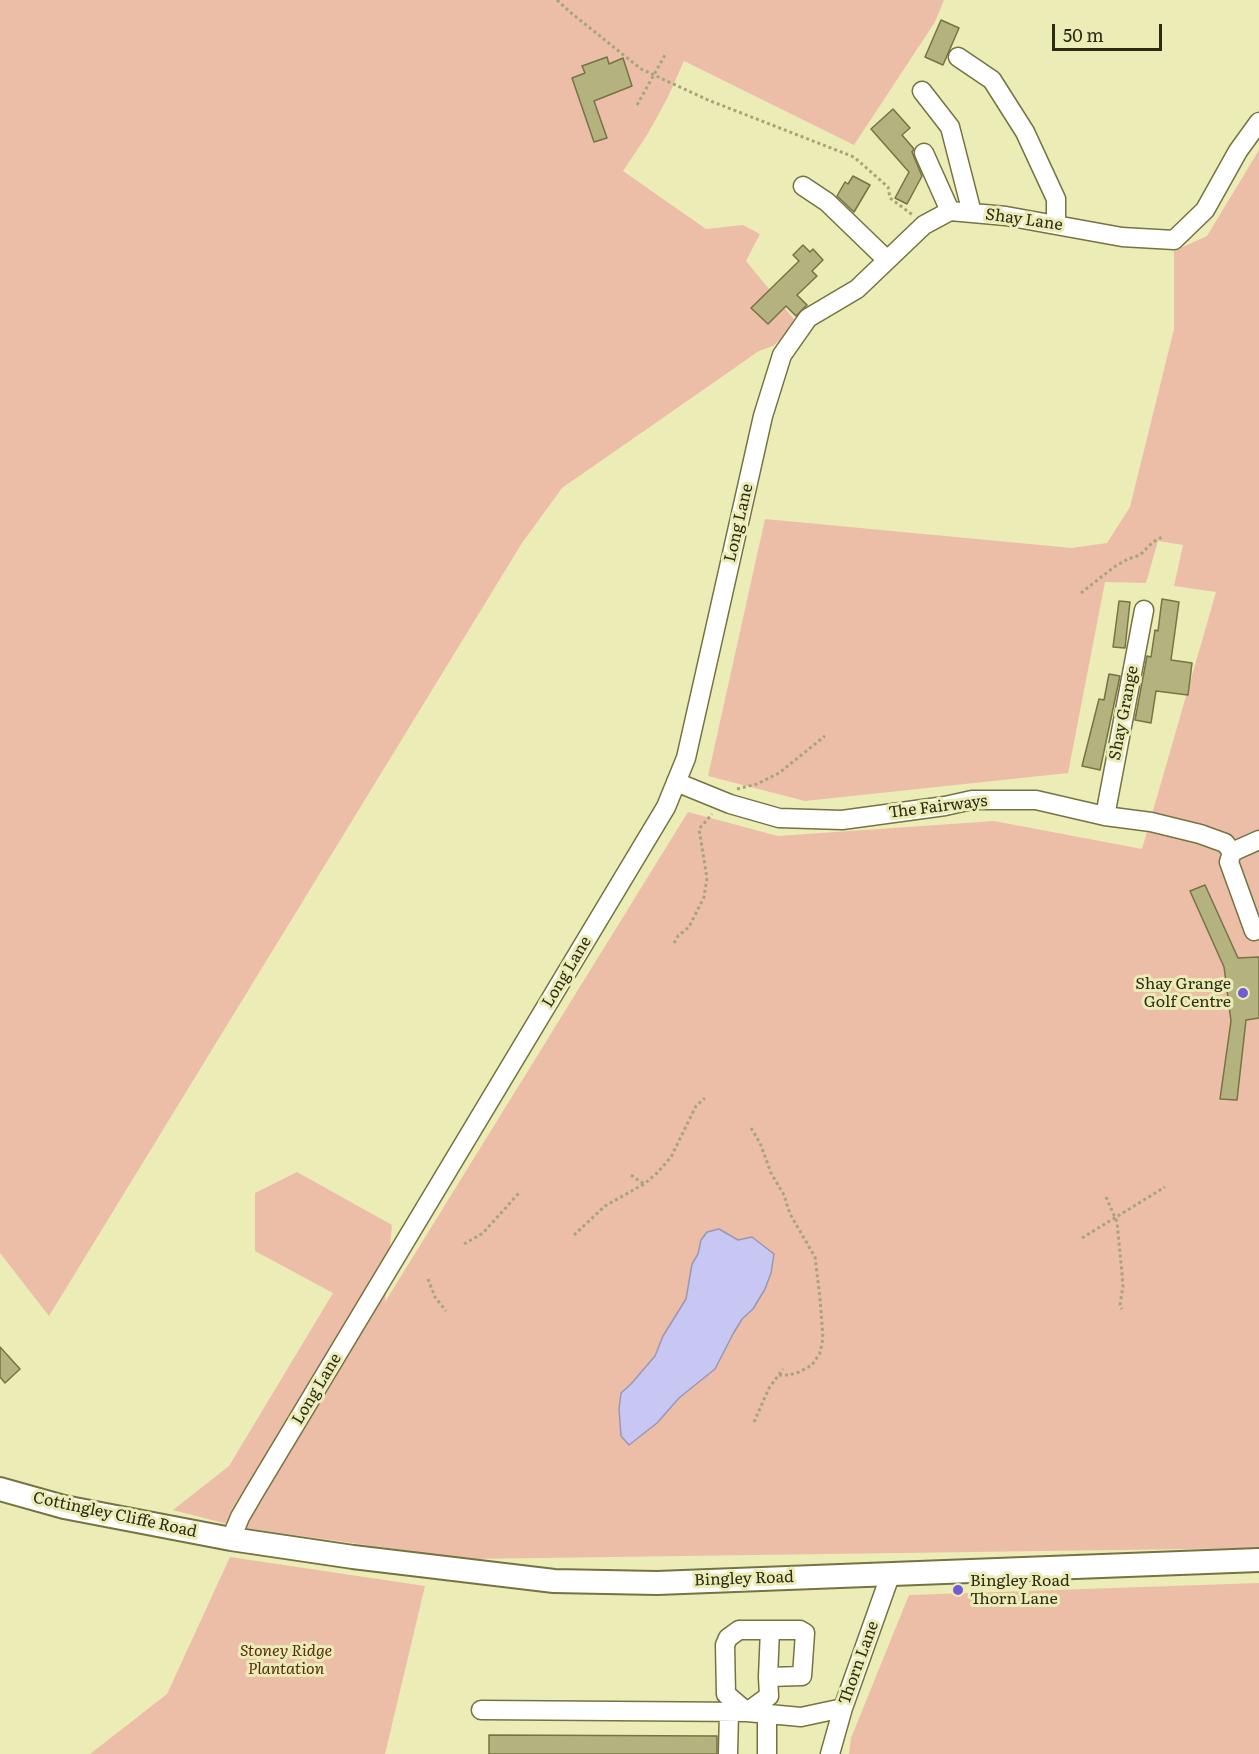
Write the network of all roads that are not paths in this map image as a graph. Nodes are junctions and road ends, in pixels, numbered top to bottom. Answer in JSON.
{"nodes":[{"id":1,"x":958,"y":57,"type":"dead end"},
{"id":2,"x":922,"y":91,"type":"dead end"},
{"id":3,"x":1259,"y":122,"type":"edge"},
{"id":4,"x":924,"y":153,"type":"dead end"},
{"id":5,"x":803,"y":186,"type":"dead end"},
{"id":6,"x":950,"y":211,"type":"junction"},
{"id":7,"x":972,"y":213,"type":"junction"},
{"id":8,"x":1056,"y":225,"type":"junction"},
{"id":9,"x":887,"y":261,"type":"junction"},
{"id":10,"x":1144,"y":610,"type":"dead end"},
{"id":11,"x":676,"y":782,"type":"junction"},
{"id":12,"x":1105,"y":816,"type":"junction"},
{"id":13,"x":1259,"y":840,"type":"edge"},
{"id":14,"x":1232,"y":852,"type":"junction"},
{"id":15,"x":1257,"y":930,"type":"edge"},
{"id":16,"x":0,"y":1489,"type":"edge"},
{"id":17,"x":231,"y":1539,"type":"junction"},
{"id":18,"x":1259,"y":1560,"type":"edge"},
{"id":19,"x":891,"y":1573,"type":"junction"},
{"id":20,"x":770,"y":1630,"type":"junction"},
{"id":21,"x":768,"y":1677,"type":"junction"},
{"id":22,"x":843,"y":1708,"type":"junction"},
{"id":23,"x":481,"y":1710,"type":"dead end"},
{"id":24,"x":738,"y":1712,"type":"junction"},
{"id":25,"x":767,"y":1714,"type":"junction"},
{"id":26,"x":728,"y":1754,"type":"edge"},
{"id":27,"x":767,"y":1754,"type":"edge"},
{"id":28,"x":830,"y":1754,"type":"edge"}],
"edges":[{"from":1,"to":8,"type":"street"},
{"from":2,"to":7,"type":"street"},
{"from":3,"to":8,"type":"street","name":"Shay Lane"},
{"from":4,"to":6,"type":"street"},
{"from":5,"to":9,"type":"street"},
{"from":6,"to":7,"type":"street","name":"Shay Lane"},
{"from":6,"to":9,"type":"street"},
{"from":7,"to":8,"type":"street","name":"Shay Lane"},
{"from":9,"to":11,"type":"street","name":"Long Lane"},
{"from":10,"to":12,"type":"street","name":"Shay Grange"},
{"from":11,"to":12,"type":"street","name":"The Fairways"},
{"from":11,"to":17,"type":"street","name":"Long Lane"},
{"from":12,"to":14,"type":"street","name":"The Fairways"},
{"from":13,"to":14,"type":"street"},
{"from":14,"to":15,"type":"street"},
{"from":16,"to":17,"type":"main road","name":"Cottingley Cliffe Road"},
{"from":17,"to":19,"type":"main road","name":"Bingley Road"},
{"from":18,"to":19,"type":"main road","name":"Bingley Road"},
{"from":19,"to":22,"type":"street","name":"Thorn Lane"},
{"from":20,"to":21,"type":"street"},
{"from":20,"to":21,"type":"street"},
{"from":20,"to":24,"type":"street"},
{"from":21,"to":24,"type":"street"},
{"from":22,"to":25,"type":"street"},
{"from":22,"to":28,"type":"street","name":"Thorn Lane"},
{"from":23,"to":24,"type":"street"},
{"from":24,"to":25,"type":"street"},
{"from":24,"to":26,"type":"street"},
{"from":25,"to":27,"type":"street"}]}
